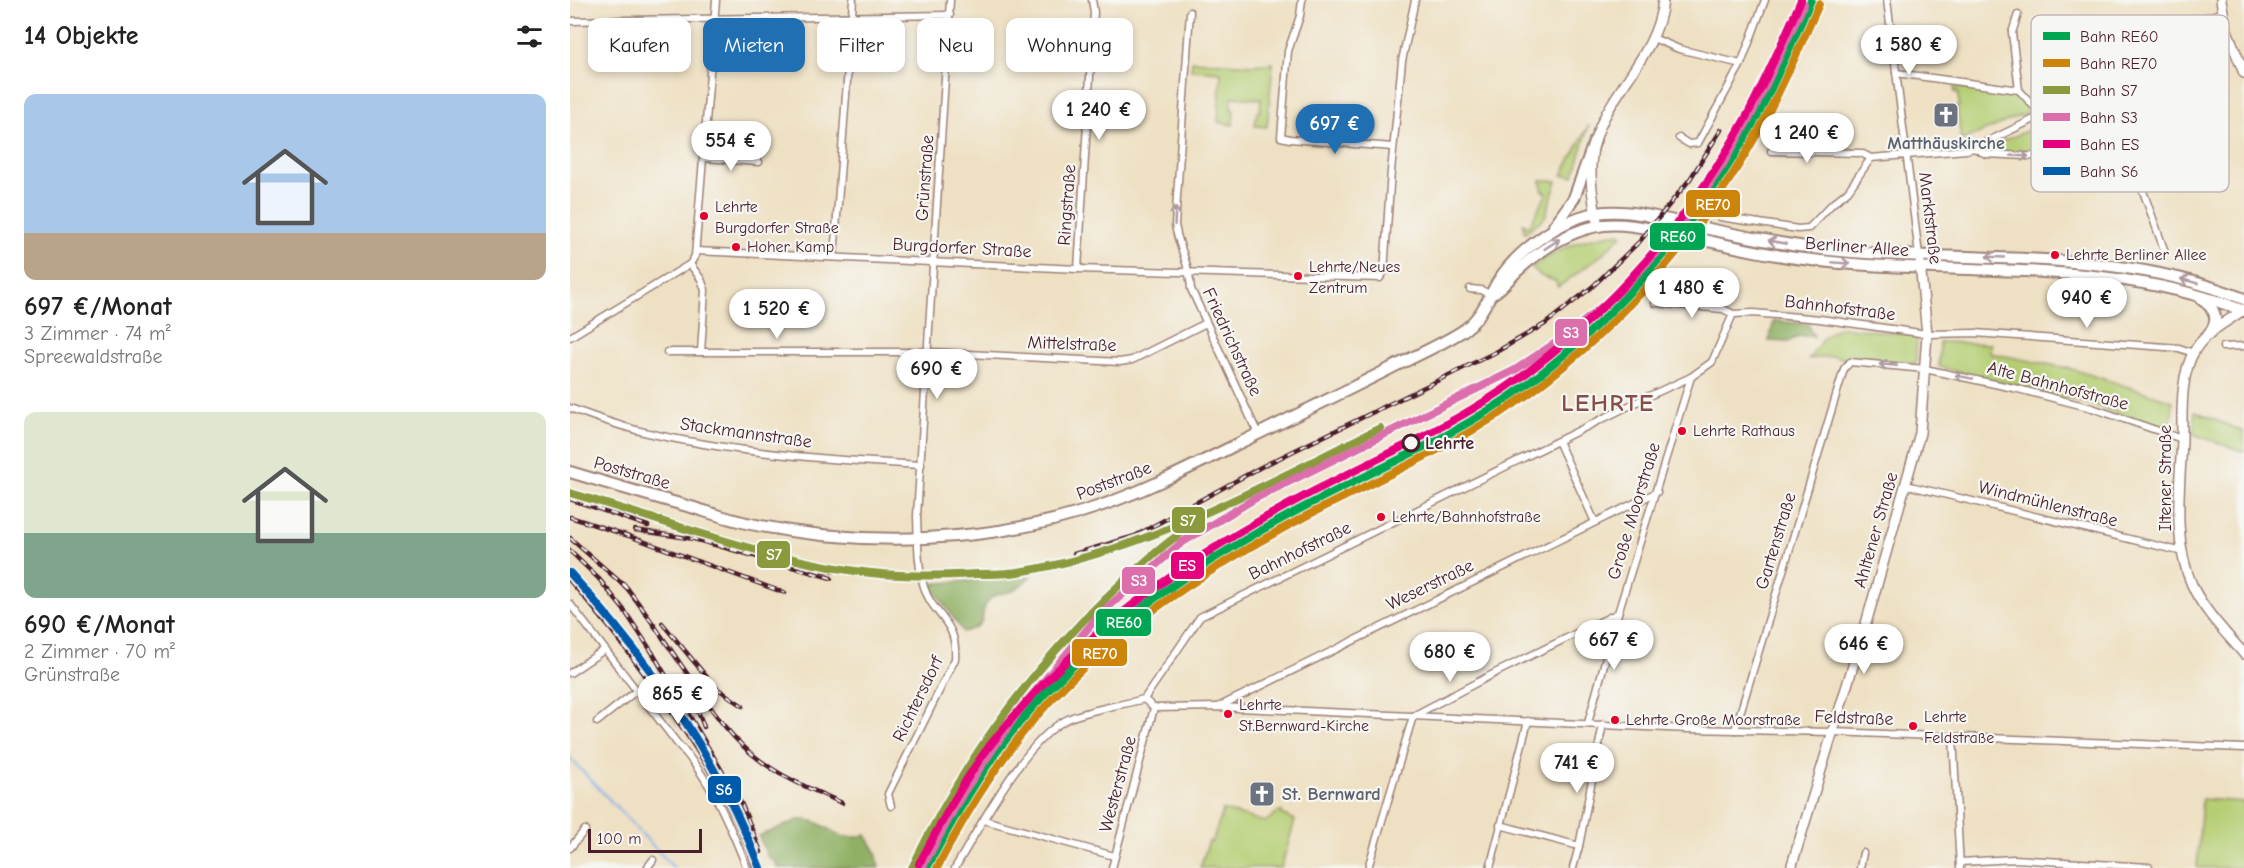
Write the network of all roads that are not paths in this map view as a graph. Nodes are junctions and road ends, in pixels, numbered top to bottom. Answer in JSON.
{"nodes":[{"id":1,"x":716,"y":0,"type":"edge"},
{"id":2,"x":853,"y":0,"type":"edge"},
{"id":3,"x":950,"y":0,"type":"edge"},
{"id":4,"x":1092,"y":0,"type":"edge"},
{"id":5,"x":1302,"y":0,"type":"edge"},
{"id":6,"x":1415,"y":0,"type":"edge"},
{"id":7,"x":1663,"y":0,"type":"edge"},
{"id":8,"x":1765,"y":0,"type":"edge"},
{"id":9,"x":1887,"y":0,"type":"edge"},
{"id":10,"x":2221,"y":0,"type":"edge"},
{"id":11,"x":1190,"y":12,"type":"dead end"},
{"id":12,"x":2222,"y":14,"type":"joint"},
{"id":13,"x":950,"y":15,"type":"junction"},
{"id":14,"x":2018,"y":15,"type":"dead end"},
{"id":15,"x":2217,"y":15,"type":"edge"},
{"id":16,"x":852,"y":17,"type":"junction"},
{"id":17,"x":715,"y":18,"type":"edge"},
{"id":18,"x":784,"y":18,"type":"edge"},
{"id":19,"x":703,"y":19,"type":"edge"},
{"id":20,"x":570,"y":21,"type":"edge"},
{"id":21,"x":2229,"y":33,"type":"edge"},
{"id":22,"x":1653,"y":38,"type":"junction"},
{"id":23,"x":1740,"y":64,"type":"junction"},
{"id":24,"x":711,"y":72,"type":"edge"},
{"id":25,"x":1896,"y":73,"type":"junction"},
{"id":26,"x":2244,"y":73,"type":"edge"},
{"id":27,"x":2019,"y":90,"type":"junction"},
{"id":28,"x":2031,"y":104,"type":"edge"},
{"id":29,"x":2031,"y":121,"type":"edge"},
{"id":30,"x":1679,"y":138,"type":"dead end"},
{"id":31,"x":1595,"y":140,"type":"junction"},
{"id":32,"x":1393,"y":147,"type":"junction"},
{"id":33,"x":1974,"y":147,"type":"junction"},
{"id":34,"x":1771,"y":151,"type":"dead end"},
{"id":35,"x":1905,"y":155,"type":"junction"},
{"id":36,"x":2031,"y":156,"type":"edge"},
{"id":37,"x":704,"y":158,"type":"junction"},
{"id":38,"x":1871,"y":158,"type":"junction"},
{"id":39,"x":759,"y":162,"type":"dead end"},
{"id":40,"x":2143,"y":192,"type":"edge"},
{"id":41,"x":1595,"y":213,"type":"junction"},
{"id":42,"x":1720,"y":217,"type":"dead end"},
{"id":43,"x":1598,"y":226,"type":"junction"},
{"id":44,"x":1547,"y":233,"type":"junction"},
{"id":45,"x":696,"y":251,"type":"junction"},
{"id":46,"x":2165,"y":252,"type":"dead end"},
{"id":47,"x":1919,"y":255,"type":"junction"},
{"id":48,"x":834,"y":257,"type":"junction"},
{"id":49,"x":934,"y":261,"type":"junction"},
{"id":50,"x":690,"y":264,"type":"junction"},
{"id":51,"x":1920,"y":268,"type":"junction"},
{"id":52,"x":1078,"y":269,"type":"junction"},
{"id":53,"x":1191,"y":272,"type":"junction"},
{"id":54,"x":1470,"y":289,"type":"dead end"},
{"id":55,"x":2187,"y":292,"type":"junction"},
{"id":56,"x":1492,"y":295,"type":"junction"},
{"id":57,"x":1655,"y":303,"type":"dead end"},
{"id":58,"x":2244,"y":308,"type":"edge"},
{"id":59,"x":1734,"y":314,"type":"junction"},
{"id":60,"x":1206,"y":323,"type":"junction"},
{"id":61,"x":2210,"y":333,"type":"junction"},
{"id":62,"x":1927,"y":334,"type":"junction"},
{"id":63,"x":570,"y":337,"type":"edge"},
{"id":64,"x":2244,"y":346,"type":"edge"},
{"id":65,"x":2223,"y":347,"type":"dead end"},
{"id":66,"x":667,"y":352,"type":"dead end"},
{"id":67,"x":701,"y":352,"type":"junction"},
{"id":68,"x":929,"y":352,"type":"junction"},
{"id":69,"x":2193,"y":353,"type":"junction"},
{"id":70,"x":1850,"y":362,"type":"joint"},
{"id":71,"x":1925,"y":369,"type":"junction"},
{"id":72,"x":1691,"y":377,"type":"junction"},
{"id":73,"x":570,"y":408,"type":"edge"},
{"id":74,"x":1258,"y":434,"type":"junction"},
{"id":75,"x":2182,"y":439,"type":"junction"},
{"id":76,"x":1558,"y":441,"type":"junction"},
{"id":77,"x":921,"y":465,"type":"junction"},
{"id":78,"x":570,"y":472,"type":"edge"},
{"id":79,"x":1906,"y":485,"type":"junction"},
{"id":80,"x":1657,"y":492,"type":"junction"},
{"id":81,"x":1595,"y":522,"type":"junction"},
{"id":82,"x":918,"y":538,"type":"junction"},
{"id":83,"x":2183,"y":552,"type":"junction"},
{"id":84,"x":570,"y":604,"type":"edge"},
{"id":85,"x":1618,"y":613,"type":"junction"},
{"id":86,"x":604,"y":650,"type":"junction"},
{"id":87,"x":2244,"y":654,"type":"edge"},
{"id":88,"x":570,"y":673,"type":"edge"},
{"id":89,"x":636,"y":691,"type":"junction"},
{"id":90,"x":1144,"y":699,"type":"junction"},
{"id":91,"x":1218,"y":707,"type":"junction"},
{"id":92,"x":1154,"y":708,"type":"junction"},
{"id":93,"x":1413,"y":716,"type":"junction"},
{"id":94,"x":1528,"y":721,"type":"junction"},
{"id":95,"x":597,"y":722,"type":"dead end"},
{"id":96,"x":1588,"y":723,"type":"junction"},
{"id":97,"x":1604,"y":724,"type":"junction"},
{"id":98,"x":1735,"y":730,"type":"junction"},
{"id":99,"x":1832,"y":732,"type":"junction"},
{"id":100,"x":1953,"y":736,"type":"junction"},
{"id":101,"x":2244,"y":747,"type":"edge"},
{"id":102,"x":891,"y":806,"type":"dead end"},
{"id":103,"x":984,"y":820,"type":"junction"},
{"id":104,"x":1500,"y":825,"type":"junction"},
{"id":105,"x":585,"y":830,"type":"dead end"},
{"id":106,"x":1579,"y":846,"type":"junction"},
{"id":107,"x":570,"y":848,"type":"edge"},
{"id":108,"x":1863,"y":853,"type":"dead end"},
{"id":109,"x":1114,"y":856,"type":"junction"},
{"id":110,"x":653,"y":860,"type":"dead end"},
{"id":111,"x":1960,"y":865,"type":"edge"},
{"id":112,"x":2149,"y":867,"type":"edge"},
{"id":113,"x":647,"y":868,"type":"edge"},
{"id":114,"x":747,"y":868,"type":"edge"},
{"id":115,"x":955,"y":868,"type":"edge"},
{"id":116,"x":1112,"y":868,"type":"edge"},
{"id":117,"x":1368,"y":868,"type":"edge"},
{"id":118,"x":1490,"y":868,"type":"edge"},
{"id":119,"x":1573,"y":868,"type":"edge"},
{"id":120,"x":1791,"y":868,"type":"edge"},
{"id":121,"x":1860,"y":868,"type":"edge"}],
"edges":[{"from":1,"to":17,"type":"street"},
{"from":2,"to":16,"type":"street"},
{"from":3,"to":13,"type":"street","name":"Grünstraße"},
{"from":4,"to":52,"type":"street","name":"Ringstraße"},
{"from":5,"to":32,"type":"street"},
{"from":6,"to":32,"type":"street"},
{"from":7,"to":22,"type":"street"},
{"from":8,"to":23,"type":"street"},
{"from":9,"to":25,"type":"street","name":"Marktstraße"},
{"from":10,"to":12,"type":"street"},
{"from":53,"to":11,"type":"street","name":"Friedrichstraße","one_way":true},
{"from":12,"to":15,"type":"street"},
{"from":13,"to":16,"type":"street"},
{"from":13,"to":49,"type":"street","name":"Grünstraße"},
{"from":14,"to":27,"type":"street"},
{"from":16,"to":18,"type":"street"},
{"from":16,"to":48,"type":"street"},
{"from":19,"to":20,"type":"street"},
{"from":21,"to":26,"type":"street"},
{"from":22,"to":23,"type":"street"},
{"from":22,"to":31,"type":"street"},
{"from":23,"to":30,"type":"street"},
{"from":24,"to":37,"type":"street"},
{"from":25,"to":27,"type":"street"},
{"from":25,"to":35,"type":"street","name":"Marktstraße"},
{"from":27,"to":28,"type":"street"},
{"from":29,"to":33,"type":"street"},
{"from":31,"to":41,"type":"street"},
{"from":31,"to":44,"type":"main road"},
{"from":32,"to":53,"type":"street","name":"Burgdorfer Straße"},
{"from":33,"to":35,"type":"street"},
{"from":33,"to":36,"type":"street","one_way":true},
{"from":34,"to":38,"type":"street"},
{"from":35,"to":38,"type":"street"},
{"from":35,"to":47,"type":"street","name":"Marktstraße"},
{"from":37,"to":39,"type":"street"},
{"from":37,"to":45,"type":"street"},
{"from":38,"to":42,"type":"street"},
{"from":40,"to":46,"type":"street"},
{"from":41,"to":43,"type":"street"},
{"from":41,"to":44,"type":"main road","name":"Poststraße"},
{"from":47,"to":41,"type":"main road","name":"Berliner Allee","one_way":true},
{"from":43,"to":51,"type":"main road","name":"Berliner Allee","one_way":true},
{"from":56,"to":43,"type":"main road","name":"Berliner Allee","one_way":true},
{"from":44,"to":56,"type":"main road","name":"Poststraße"},
{"from":45,"to":48,"type":"street","name":"Burgdorfer Straße"},
{"from":45,"to":50,"type":"street"},
{"from":47,"to":51,"type":"street","name":"Marktstraße"},
{"from":58,"to":47,"type":"main road","name":"Berliner Allee","one_way":true},
{"from":48,"to":49,"type":"street","name":"Burgdorfer Straße"},
{"from":49,"to":52,"type":"street","name":"Burgdorfer Straße"},
{"from":49,"to":68,"type":"street","name":"Grünstraße"},
{"from":50,"to":63,"type":"street"},
{"from":50,"to":67,"type":"street"},
{"from":51,"to":55,"type":"main road","name":"Berliner Allee"},
{"from":51,"to":62,"type":"street","name":"Marktstraße"},
{"from":52,"to":53,"type":"street","name":"Burgdorfer Straße"},
{"from":53,"to":60,"type":"street","name":"Friedrichstraße"},
{"from":54,"to":56,"type":"street"},
{"from":55,"to":58,"type":"main road","name":"Berliner Allee"},
{"from":55,"to":61,"type":"main road"},
{"from":56,"to":74,"type":"main road","name":"Poststraße"},
{"from":57,"to":59,"type":"street"},
{"from":58,"to":61,"type":"street","name":"Iltener Straße"},
{"from":59,"to":62,"type":"street","name":"Bahnhofstraße"},
{"from":59,"to":72,"type":"street","name":"Bahnhofstraße"},
{"from":60,"to":68,"type":"street","name":"Mittelstraße"},
{"from":60,"to":74,"type":"street","name":"Friedrichstraße"},
{"from":61,"to":69,"type":"street","name":"Iltener Straße"},
{"from":62,"to":69,"type":"street","name":"Bahnhofstraße"},
{"from":62,"to":71,"type":"street","name":"Ahltener Straße"},
{"from":64,"to":65,"type":"street"},
{"from":66,"to":67,"type":"street"},
{"from":67,"to":68,"type":"street"},
{"from":68,"to":77,"type":"street","name":"Grünstraße"},
{"from":69,"to":75,"type":"street","name":"Iltener Straße"},
{"from":71,"to":70,"type":"street","name":"Alte Bahnhofstraße","one_way":true},
{"from":70,"to":98,"type":"street","name":"Gartenstraße"},
{"from":75,"to":71,"type":"street","name":"Alte Bahnhofstraße","one_way":true},
{"from":71,"to":79,"type":"street","name":"Ahltener Straße"},
{"from":72,"to":76,"type":"street","name":"Bahnhofstraße"},
{"from":72,"to":80,"type":"street","name":"Große Moorstraße"},
{"from":73,"to":77,"type":"street","name":"Stackmannstraße"},
{"from":74,"to":82,"type":"main road","name":"Poststraße"},
{"from":75,"to":83,"type":"street","name":"Iltener Straße"},
{"from":76,"to":81,"type":"street"},
{"from":76,"to":90,"type":"street","name":"Bahnhofstraße"},
{"from":77,"to":82,"type":"street","name":"Grünstraße"},
{"from":78,"to":82,"type":"main road","name":"Poststraße"},
{"from":79,"to":83,"type":"street","name":"Windmühlenstraße"},
{"from":79,"to":99,"type":"street","name":"Ahltener Straße"},
{"from":80,"to":81,"type":"street","name":"Weserstraße"},
{"from":80,"to":85,"type":"street","name":"Große Moorstraße"},
{"from":81,"to":91,"type":"street","name":"Weserstraße"},
{"from":82,"to":102,"type":"street","name":"Richtersdorf"},
{"from":83,"to":87,"type":"street","name":"Iltener Straße"},
{"from":84,"to":86,"type":"street"},
{"from":85,"to":93,"type":"street"},
{"from":85,"to":96,"type":"street","name":"Große Moorstraße"},
{"from":86,"to":88,"type":"street"},
{"from":86,"to":89,"type":"street"},
{"from":89,"to":95,"type":"street"},
{"from":89,"to":114,"type":"street"},
{"from":90,"to":92,"type":"street"},
{"from":90,"to":103,"type":"street"},
{"from":91,"to":92,"type":"street","name":"Feldstraße"},
{"from":91,"to":93,"type":"street","name":"Feldstraße"},
{"from":92,"to":109,"type":"street","name":"Westerstraße"},
{"from":93,"to":94,"type":"street","name":"Feldstraße"},
{"from":93,"to":117,"type":"street"},
{"from":94,"to":96,"type":"street","name":"Feldstraße"},
{"from":94,"to":104,"type":"street"},
{"from":96,"to":97,"type":"street","name":"Feldstraße"},
{"from":97,"to":98,"type":"street","name":"Feldstraße"},
{"from":97,"to":106,"type":"street"},
{"from":98,"to":99,"type":"street","name":"Feldstraße"},
{"from":99,"to":100,"type":"street","name":"Feldstraße"},
{"from":99,"to":120,"type":"street","name":"Ahltener Straße"},
{"from":100,"to":101,"type":"street","name":"Feldstraße"},
{"from":100,"to":111,"type":"street"},
{"from":103,"to":109,"type":"street"},
{"from":103,"to":115,"type":"street"},
{"from":104,"to":106,"type":"street"},
{"from":104,"to":118,"type":"street"},
{"from":105,"to":107,"type":"street"},
{"from":106,"to":119,"type":"street"},
{"from":108,"to":121,"type":"street"},
{"from":109,"to":116,"type":"street","name":"Westerstraße"},
{"from":110,"to":113,"type":"street"},
{"from":111,"to":112,"type":"street"}]}
